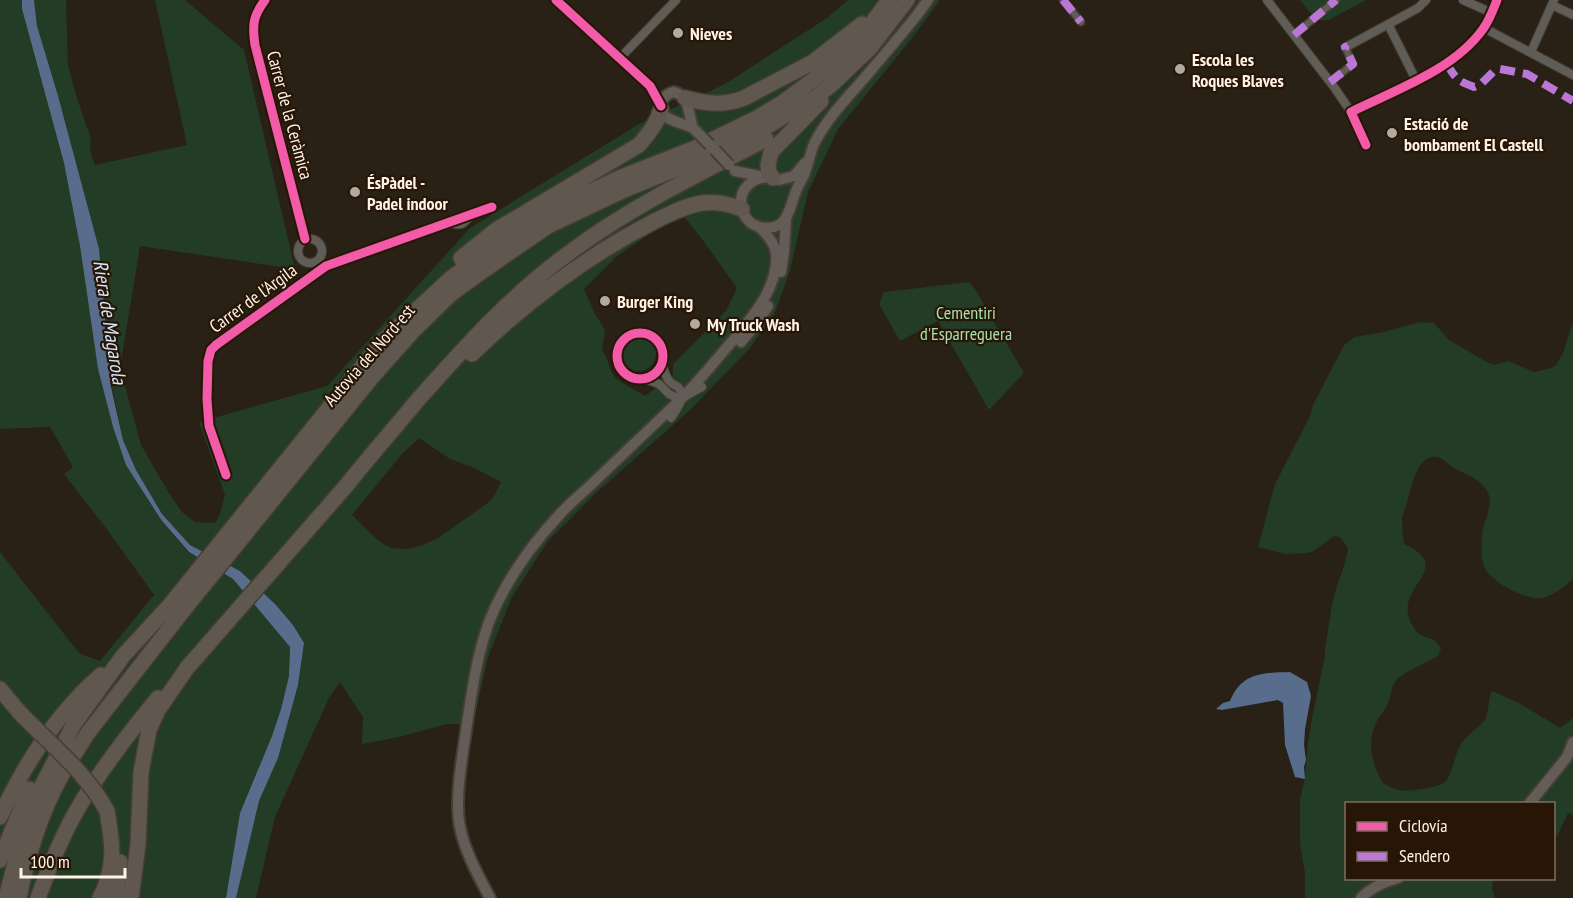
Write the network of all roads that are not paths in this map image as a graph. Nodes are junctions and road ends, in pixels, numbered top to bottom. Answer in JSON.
{"nodes":[{"id":1,"x":265,"y":0,"type":"edge"},
{"id":2,"x":556,"y":0,"type":"edge"},
{"id":3,"x":676,"y":0,"type":"edge"},
{"id":4,"x":889,"y":0,"type":"edge"},
{"id":5,"x":908,"y":0,"type":"edge"},
{"id":6,"x":928,"y":0,"type":"edge"},
{"id":7,"x":1063,"y":0,"type":"edge"},
{"id":8,"x":1267,"y":0,"type":"edge"},
{"id":9,"x":1336,"y":0,"type":"edge"},
{"id":10,"x":1426,"y":0,"type":"edge"},
{"id":11,"x":1463,"y":0,"type":"edge"},
{"id":12,"x":1497,"y":0,"type":"edge"},
{"id":13,"x":1553,"y":3,"type":"edge"},
{"id":14,"x":1492,"y":13,"type":"junction"},
{"id":15,"x":877,"y":15,"type":"junction"},
{"id":16,"x":1573,"y":15,"type":"edge"},
{"id":17,"x":1081,"y":22,"type":"dead end"},
{"id":18,"x":1388,"y":24,"type":"junction"},
{"id":19,"x":1485,"y":28,"type":"junction"},
{"id":20,"x":1294,"y":34,"type":"junction"},
{"id":21,"x":1348,"y":46,"type":"joint"},
{"id":22,"x":1531,"y":52,"type":"junction"},
{"id":23,"x":620,"y":58,"type":"junction"},
{"id":24,"x":1573,"y":75,"type":"edge"},
{"id":25,"x":1416,"y":80,"type":"junction"},
{"id":26,"x":1330,"y":82,"type":"junction"},
{"id":27,"x":650,"y":86,"type":"junction"},
{"id":28,"x":830,"y":86,"type":"junction"},
{"id":29,"x":669,"y":93,"type":"junction"},
{"id":30,"x":815,"y":98,"type":"junction"},
{"id":31,"x":686,"y":104,"type":"junction"},
{"id":32,"x":661,"y":107,"type":"junction"},
{"id":33,"x":1351,"y":111,"type":"junction"},
{"id":34,"x":673,"y":120,"type":"junction"},
{"id":35,"x":693,"y":128,"type":"junction"},
{"id":36,"x":1366,"y":145,"type":"dead end"},
{"id":37,"x":808,"y":159,"type":"junction"},
{"id":38,"x":732,"y":168,"type":"junction"},
{"id":39,"x":771,"y":179,"type":"junction"},
{"id":40,"x":742,"y":202,"type":"junction"},
{"id":41,"x":792,"y":203,"type":"junction"},
{"id":42,"x":492,"y":207,"type":"dead end"},
{"id":43,"x":786,"y":219,"type":"junction"},
{"id":44,"x":759,"y":227,"type":"junction"},
{"id":45,"x":305,"y":239,"type":"dead end"},
{"id":46,"x":383,"y":341,"type":"junction"},
{"id":47,"x":662,"y":364,"type":"junction"},
{"id":48,"x":643,"y":378,"type":"junction"},
{"id":49,"x":698,"y":386,"type":"junction"},
{"id":50,"x":677,"y":387,"type":"junction"},
{"id":51,"x":669,"y":394,"type":"junction"},
{"id":52,"x":682,"y":398,"type":"junction"},
{"id":53,"x":669,"y":415,"type":"junction"},
{"id":54,"x":287,"y":471,"type":"junction"},
{"id":55,"x":226,"y":475,"type":"dead end"},
{"id":56,"x":346,"y":486,"type":"junction"},
{"id":57,"x":176,"y":608,"type":"junction"},
{"id":58,"x":123,"y":656,"type":"junction"},
{"id":59,"x":187,"y":668,"type":"junction"},
{"id":60,"x":99,"y":688,"type":"junction"},
{"id":61,"x":0,"y":690,"type":"edge"},
{"id":62,"x":1573,"y":742,"type":"edge"},
{"id":63,"x":1531,"y":802,"type":"edge"},
{"id":64,"x":107,"y":811,"type":"junction"},
{"id":65,"x":0,"y":817,"type":"edge"},
{"id":66,"x":0,"y":860,"type":"edge"},
{"id":67,"x":1395,"y":880,"type":"edge"},
{"id":68,"x":6,"y":898,"type":"edge"},
{"id":69,"x":19,"y":898,"type":"edge"},
{"id":70,"x":38,"y":898,"type":"edge"},
{"id":71,"x":100,"y":898,"type":"edge"},
{"id":72,"x":116,"y":898,"type":"edge"},
{"id":73,"x":131,"y":898,"type":"edge"},
{"id":74,"x":490,"y":898,"type":"edge"},
{"id":75,"x":1361,"y":898,"type":"edge"}],
"edges":[{"from":1,"to":45,"type":"street","name":"Carrer de la Ceràmica"},
{"from":2,"to":23,"type":"street"},
{"from":3,"to":23,"type":"street"},
{"from":4,"to":15,"type":"highway","name":"Autovia del Nord-est"},
{"from":5,"to":28,"type":"highway","name":"Autovia del Nord-est"},
{"from":6,"to":37,"type":"main road"},
{"from":7,"to":17,"type":"street"},
{"from":8,"to":20,"type":"street"},
{"from":9,"to":20,"type":"street"},
{"from":10,"to":18,"type":"street"},
{"from":11,"to":14,"type":"street"},
{"from":12,"to":14,"type":"street"},
{"from":13,"to":16,"type":"street"},
{"from":13,"to":22,"type":"street"},
{"from":14,"to":19,"type":"street"},
{"from":15,"to":31,"type":"highway"},
{"from":15,"to":46,"type":"highway","name":"Autovia del Nord-est"},
{"from":18,"to":21,"type":"street"},
{"from":18,"to":25,"type":"street"},
{"from":19,"to":22,"type":"street"},
{"from":19,"to":25,"type":"street"},
{"from":20,"to":26,"type":"street"},
{"from":21,"to":26,"type":"street"},
{"from":22,"to":24,"type":"street"},
{"from":23,"to":27,"type":"street"},
{"from":25,"to":33,"type":"street"},
{"from":26,"to":33,"type":"street"},
{"from":27,"to":29,"type":"street"},
{"from":27,"to":32,"type":"street"},
{"from":28,"to":30,"type":"highway","name":"Autovia del Nord-est"},
{"from":28,"to":39,"type":"highway"},
{"from":29,"to":31,"type":"main road"},
{"from":29,"to":32,"type":"main road"},
{"from":30,"to":54,"type":"highway","name":"Autovia del Nord-est"},
{"from":30,"to":56,"type":"highway"},
{"from":31,"to":34,"type":"main road"},
{"from":31,"to":35,"type":"main road"},
{"from":32,"to":34,"type":"main road"},
{"from":32,"to":46,"type":"highway"},
{"from":33,"to":36,"type":"street"},
{"from":34,"to":35,"type":"main road"},
{"from":35,"to":38,"type":"main road","bridge":true},
{"from":37,"to":39,"type":"main road"},
{"from":37,"to":41,"type":"main road"},
{"from":38,"to":39,"type":"main road"},
{"from":38,"to":40,"type":"main road"},
{"from":39,"to":40,"type":"main road"},
{"from":39,"to":41,"type":"main road"},
{"from":40,"to":44,"type":"main road"},
{"from":40,"to":56,"type":"highway"},
{"from":41,"to":43,"type":"main road"},
{"from":42,"to":55,"type":"street","name":"Carrer de l'Argila"},
{"from":43,"to":44,"type":"main road"},
{"from":43,"to":49,"type":"main road"},
{"from":44,"to":49,"type":"main road"},
{"from":46,"to":54,"type":"highway","name":"Autovia del Nord-est"},
{"from":47,"to":48,"type":"street"},
{"from":47,"to":48,"type":"street"},
{"from":47,"to":50,"type":"street"},
{"from":48,"to":51,"type":"street"},
{"from":49,"to":50,"type":"street"},
{"from":49,"to":52,"type":"main road"},
{"from":49,"to":53,"type":"main road"},
{"from":50,"to":52,"type":"street"},
{"from":51,"to":52,"type":"street"},
{"from":51,"to":53,"type":"street"},
{"from":52,"to":53,"type":"main road"},
{"from":53,"to":74,"type":"main road"},
{"from":54,"to":57,"type":"highway","name":"Autovia del Nord-est"},
{"from":56,"to":59,"type":"highway"},
{"from":57,"to":58,"type":"highway","name":"Autovia del Nord-est"},
{"from":57,"to":69,"type":"highway","name":"Autovia del Nord-est"},
{"from":58,"to":60,"type":"highway","name":"Autovia del Nord-est"},
{"from":58,"to":65,"type":"highway"},
{"from":59,"to":70,"type":"highway"},
{"from":59,"to":73,"type":"highway"},
{"from":60,"to":66,"type":"highway"},
{"from":60,"to":68,"type":"highway","name":"Autovia del Nord-est"},
{"from":61,"to":64,"type":"highway","bridge":true},
{"from":62,"to":63,"type":"main road"},
{"from":64,"to":71,"type":"highway"},
{"from":64,"to":72,"type":"highway"},
{"from":67,"to":75,"type":"main road"}]}
